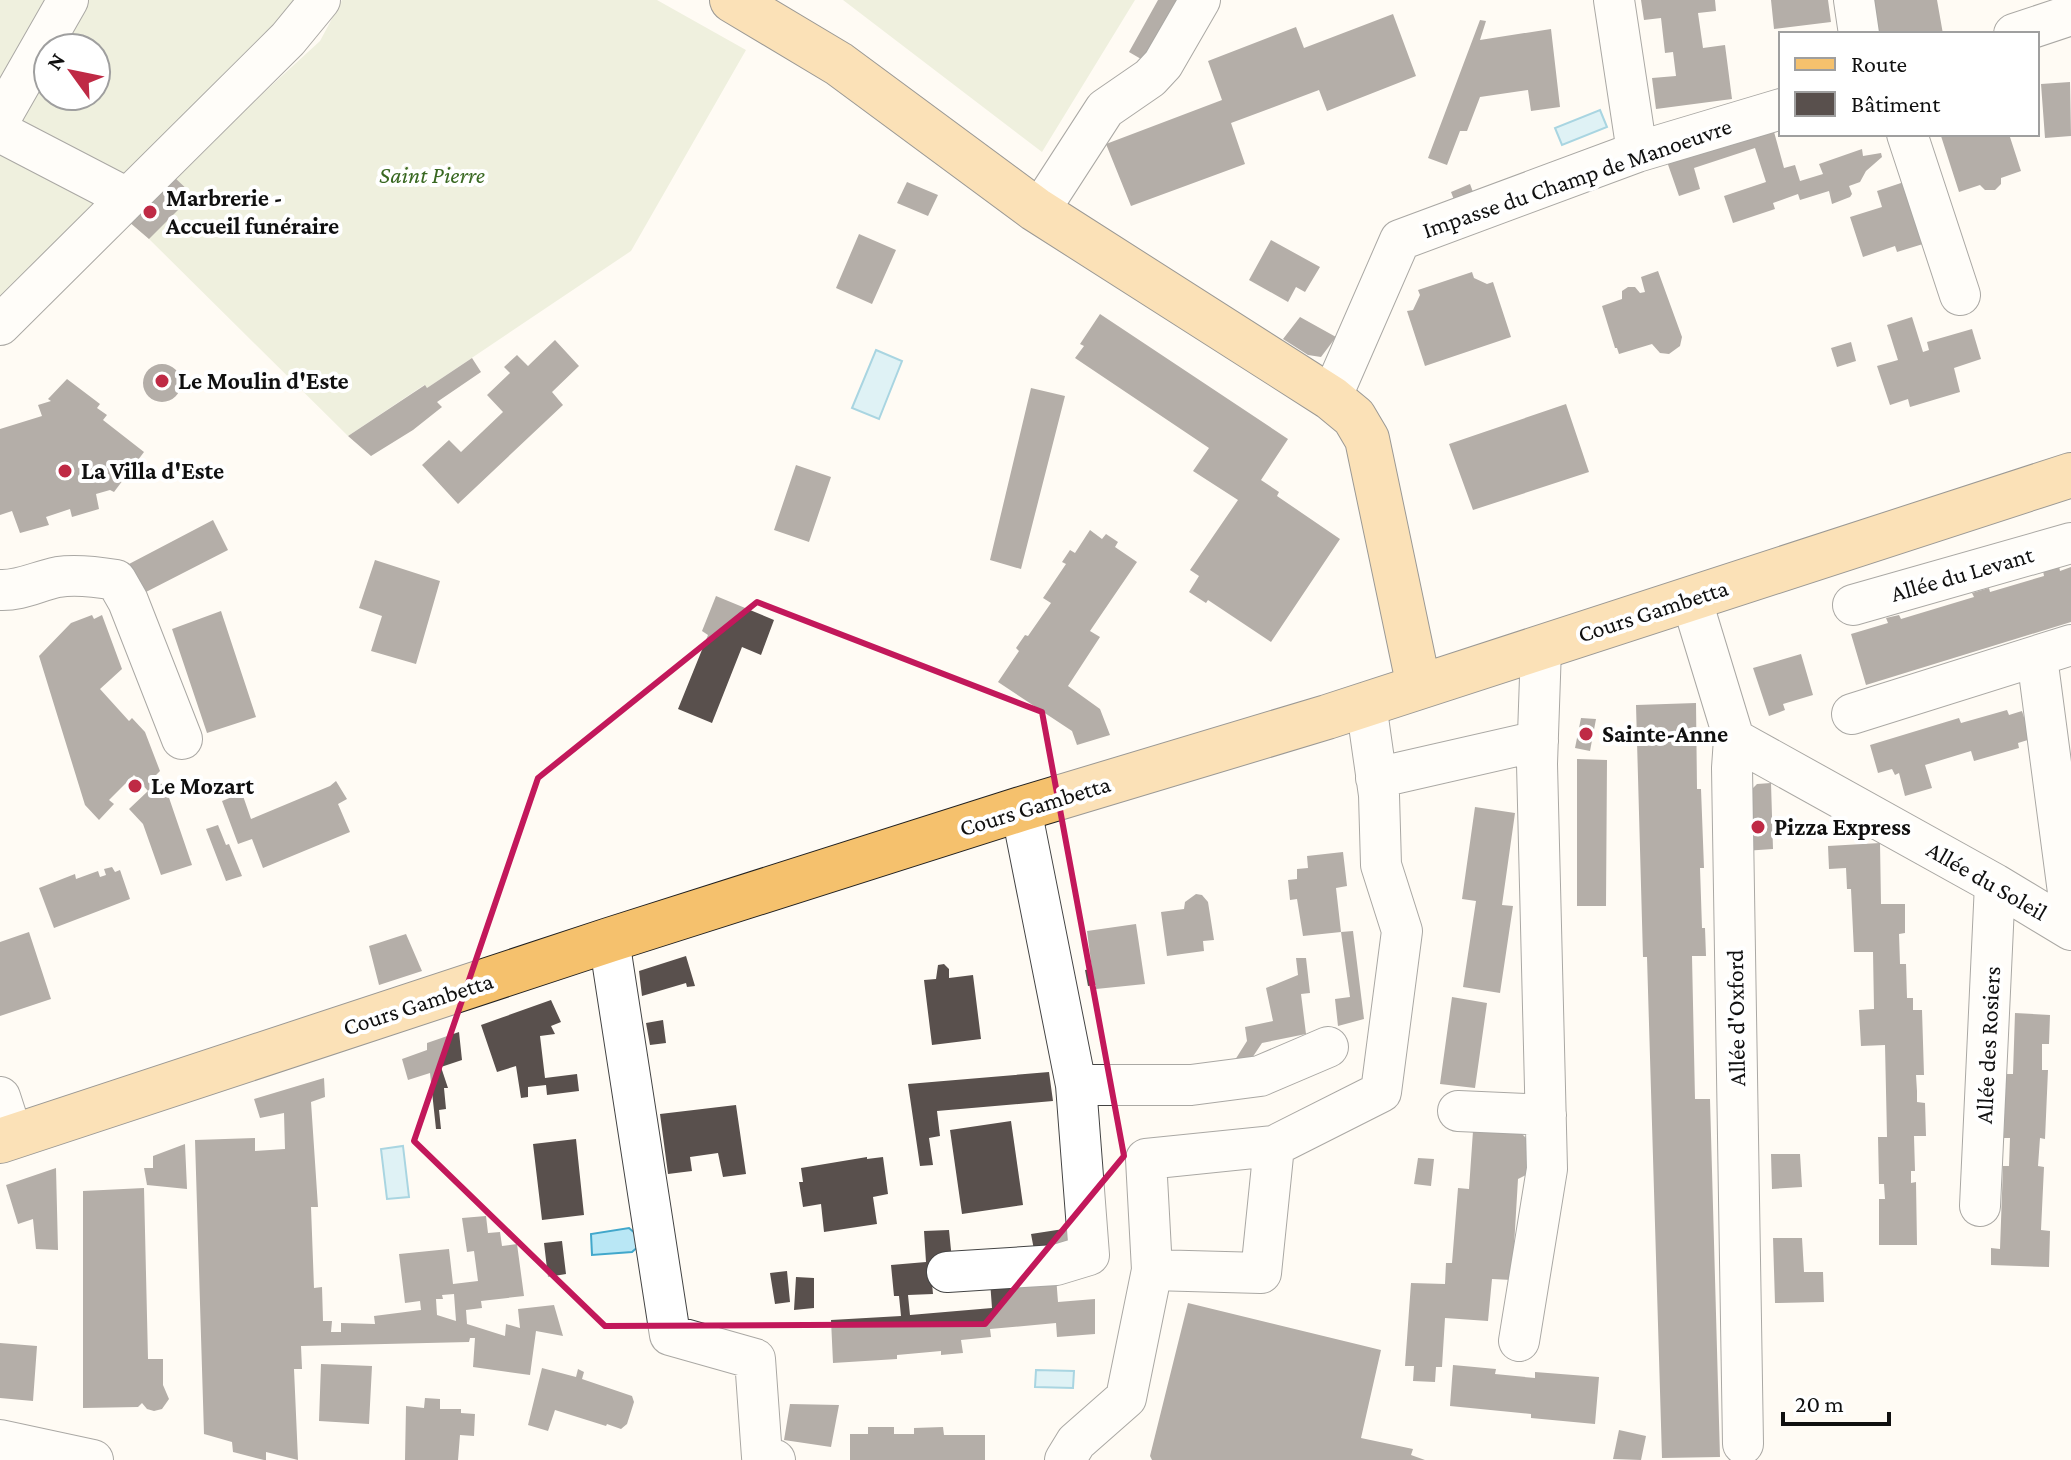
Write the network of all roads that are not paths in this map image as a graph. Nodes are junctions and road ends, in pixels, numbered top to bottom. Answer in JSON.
{"nodes":[{"id":1,"x":68,"y":0,"type":"edge"},
{"id":2,"x":320,"y":0,"type":"edge"},
{"id":3,"x":732,"y":0,"type":"edge"},
{"id":4,"x":1200,"y":0,"type":"edge"},
{"id":5,"x":1614,"y":0,"type":"edge"},
{"id":6,"x":1854,"y":0,"type":"edge"},
{"id":7,"x":2071,"y":15,"type":"edge"},
{"id":8,"x":1859,"y":32,"type":"edge"},
{"id":9,"x":2020,"y":32,"type":"edge"},
{"id":10,"x":1779,"y":110,"type":"edge"},
{"id":11,"x":0,"y":119,"type":"edge"},
{"id":12,"x":0,"y":132,"type":"edge"},
{"id":13,"x":1908,"y":136,"type":"edge"},
{"id":14,"x":1637,"y":152,"type":"junction"},
{"id":15,"x":127,"y":198,"type":"junction"},
{"id":16,"x":1039,"y":211,"type":"junction"},
{"id":17,"x":1960,"y":295,"type":"dead end"},
{"id":18,"x":0,"y":325,"type":"edge"},
{"id":19,"x":1331,"y":398,"type":"junction"},
{"id":20,"x":2071,"y":475,"type":"edge"},
{"id":21,"x":2071,"y":543,"type":"edge"},
{"id":22,"x":0,"y":590,"type":"edge"},
{"id":23,"x":1691,"y":598,"type":"junction"},
{"id":24,"x":1853,"y":605,"type":"dead end"},
{"id":25,"x":1541,"y":648,"type":"junction"},
{"id":26,"x":2054,"y":651,"type":"edge"},
{"id":27,"x":1419,"y":687,"type":"junction"},
{"id":28,"x":1366,"y":704,"type":"junction"},
{"id":29,"x":1852,"y":714,"type":"dead end"},
{"id":30,"x":182,"y":739,"type":"dead end"},
{"id":31,"x":1734,"y":739,"type":"junction"},
{"id":32,"x":1538,"y":741,"type":"junction"},
{"id":33,"x":1376,"y":778,"type":"junction"},
{"id":34,"x":1021,"y":809,"type":"junction"},
{"id":35,"x":1995,"y":884,"type":"junction"},
{"id":36,"x":2071,"y":915,"type":"edge"},
{"id":37,"x":2071,"y":930,"type":"edge"},
{"id":38,"x":609,"y":940,"type":"junction"},
{"id":39,"x":1328,"y":1047,"type":"dead end"},
{"id":40,"x":1076,"y":1085,"type":"junction"},
{"id":41,"x":1458,"y":1111,"type":"dead end"},
{"id":42,"x":1546,"y":1115,"type":"junction"},
{"id":43,"x":4,"y":1125,"type":"edge"},
{"id":44,"x":1274,"y":1146,"type":"junction"},
{"id":45,"x":1980,"y":1206,"type":"dead end"},
{"id":46,"x":1152,"y":1270,"type":"junction"},
{"id":47,"x":947,"y":1272,"type":"dead end"},
{"id":48,"x":1519,"y":1341,"type":"dead end"},
{"id":49,"x":1743,"y":1444,"type":"dead end"},
{"id":50,"x":20,"y":1448,"type":"edge"},
{"id":51,"x":93,"y":1460,"type":"edge"},
{"id":52,"x":775,"y":1460,"type":"edge"},
{"id":53,"x":1065,"y":1460,"type":"edge"}],
"edges":[{"from":1,"to":11,"type":"street"},
{"from":2,"to":15,"type":"street"},
{"from":3,"to":16,"type":"main road"},
{"from":4,"to":16,"type":"street"},
{"from":5,"to":14,"type":"street"},
{"from":6,"to":8,"type":"street"},
{"from":7,"to":9,"type":"street"},
{"from":10,"to":14,"type":"street","name":"Impasse du Champ de Manoeuvre"},
{"from":12,"to":15,"type":"street"},
{"from":13,"to":17,"type":"street"},
{"from":14,"to":19,"type":"street","name":"Impasse du Champ de Manoeuvre"},
{"from":15,"to":18,"type":"street"},
{"from":16,"to":19,"type":"main road"},
{"from":19,"to":27,"type":"main road"},
{"from":20,"to":23,"type":"main road","name":"Cours Gambetta"},
{"from":21,"to":24,"type":"street","name":"Allée du Levant"},
{"from":22,"to":30,"type":"street"},
{"from":23,"to":25,"type":"main road","name":"Cours Gambetta"},
{"from":23,"to":31,"type":"street","name":"Allée d'Oxford"},
{"from":25,"to":27,"type":"main road","name":"Cours Gambetta"},
{"from":25,"to":32,"type":"street"},
{"from":26,"to":29,"type":"street"},
{"from":26,"to":36,"type":"street"},
{"from":27,"to":28,"type":"main road","name":"Cours Gambetta"},
{"from":28,"to":33,"type":"street"},
{"from":28,"to":34,"type":"main road","name":"Cours Gambetta"},
{"from":31,"to":35,"type":"street","name":"Allée du Soleil"},
{"from":31,"to":49,"type":"street","name":"Allée d'Oxford"},
{"from":32,"to":33,"type":"street"},
{"from":32,"to":42,"type":"street"},
{"from":33,"to":44,"type":"street"},
{"from":34,"to":38,"type":"main road","name":"Cours Gambetta"},
{"from":34,"to":40,"type":"street"},
{"from":35,"to":37,"type":"street","name":"Allée du Soleil"},
{"from":35,"to":45,"type":"street","name":"Allée des Rosiers"},
{"from":38,"to":43,"type":"main road","name":"Cours Gambetta"},
{"from":38,"to":52,"type":"street"},
{"from":39,"to":40,"type":"street"},
{"from":40,"to":47,"type":"street"},
{"from":41,"to":42,"type":"street"},
{"from":42,"to":48,"type":"street"},
{"from":44,"to":46,"type":"street"},
{"from":44,"to":46,"type":"street"},
{"from":46,"to":53,"type":"street"},
{"from":50,"to":51,"type":"street"}]}
